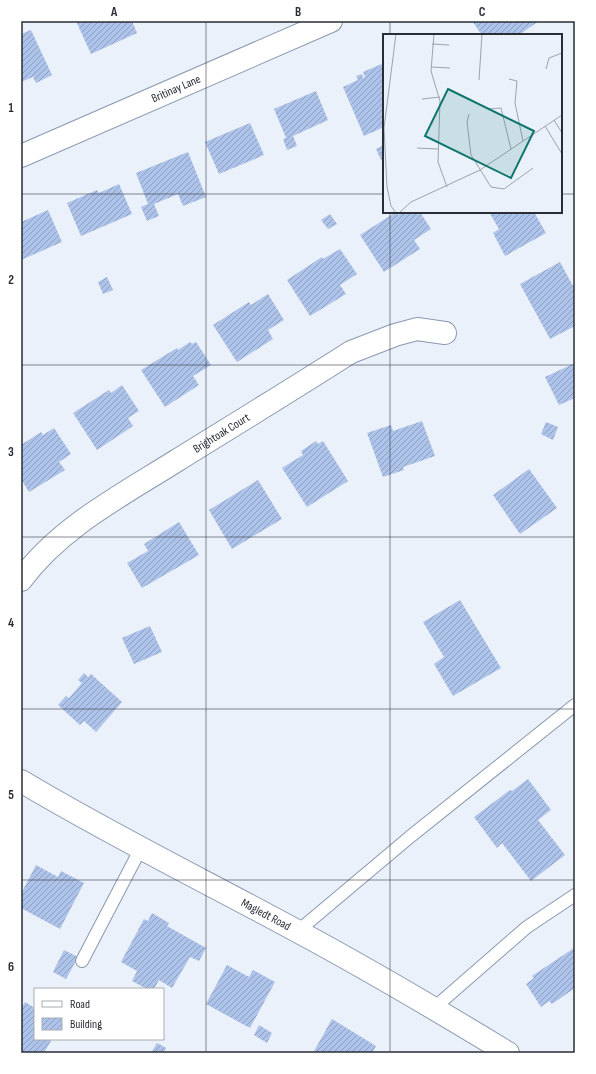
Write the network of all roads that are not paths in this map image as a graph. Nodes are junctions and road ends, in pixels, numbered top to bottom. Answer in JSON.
{"nodes":[{"id":1,"x":331,"y":21,"type":"edge"},
{"id":2,"x":21,"y":156,"type":"edge"},
{"id":3,"x":445,"y":333,"type":"dead end"},
{"id":4,"x":21,"y":580,"type":"edge"},
{"id":5,"x":575,"y":705,"type":"edge"},
{"id":6,"x":21,"y":781,"type":"edge"},
{"id":7,"x":141,"y":848,"type":"junction"},
{"id":8,"x":575,"y":895,"type":"edge"},
{"id":9,"x":298,"y":931,"type":"junction"},
{"id":10,"x":82,"y":961,"type":"dead end"},
{"id":11,"x":434,"y":1008,"type":"junction"},
{"id":12,"x":508,"y":1053,"type":"edge"}],
"edges":[{"from":1,"to":2,"type":"street","name":"Britinay Lane"},
{"from":3,"to":4,"type":"street","name":"Brightoak Court"},
{"from":5,"to":9,"type":"lane"},
{"from":6,"to":7,"type":"street","name":"Magledt Road"},
{"from":7,"to":9,"type":"street","name":"Magledt Road"},
{"from":7,"to":10,"type":"lane"},
{"from":8,"to":11,"type":"lane"},
{"from":9,"to":11,"type":"street","name":"Magledt Road"},
{"from":11,"to":12,"type":"street","name":"Magledt Road"}]}
